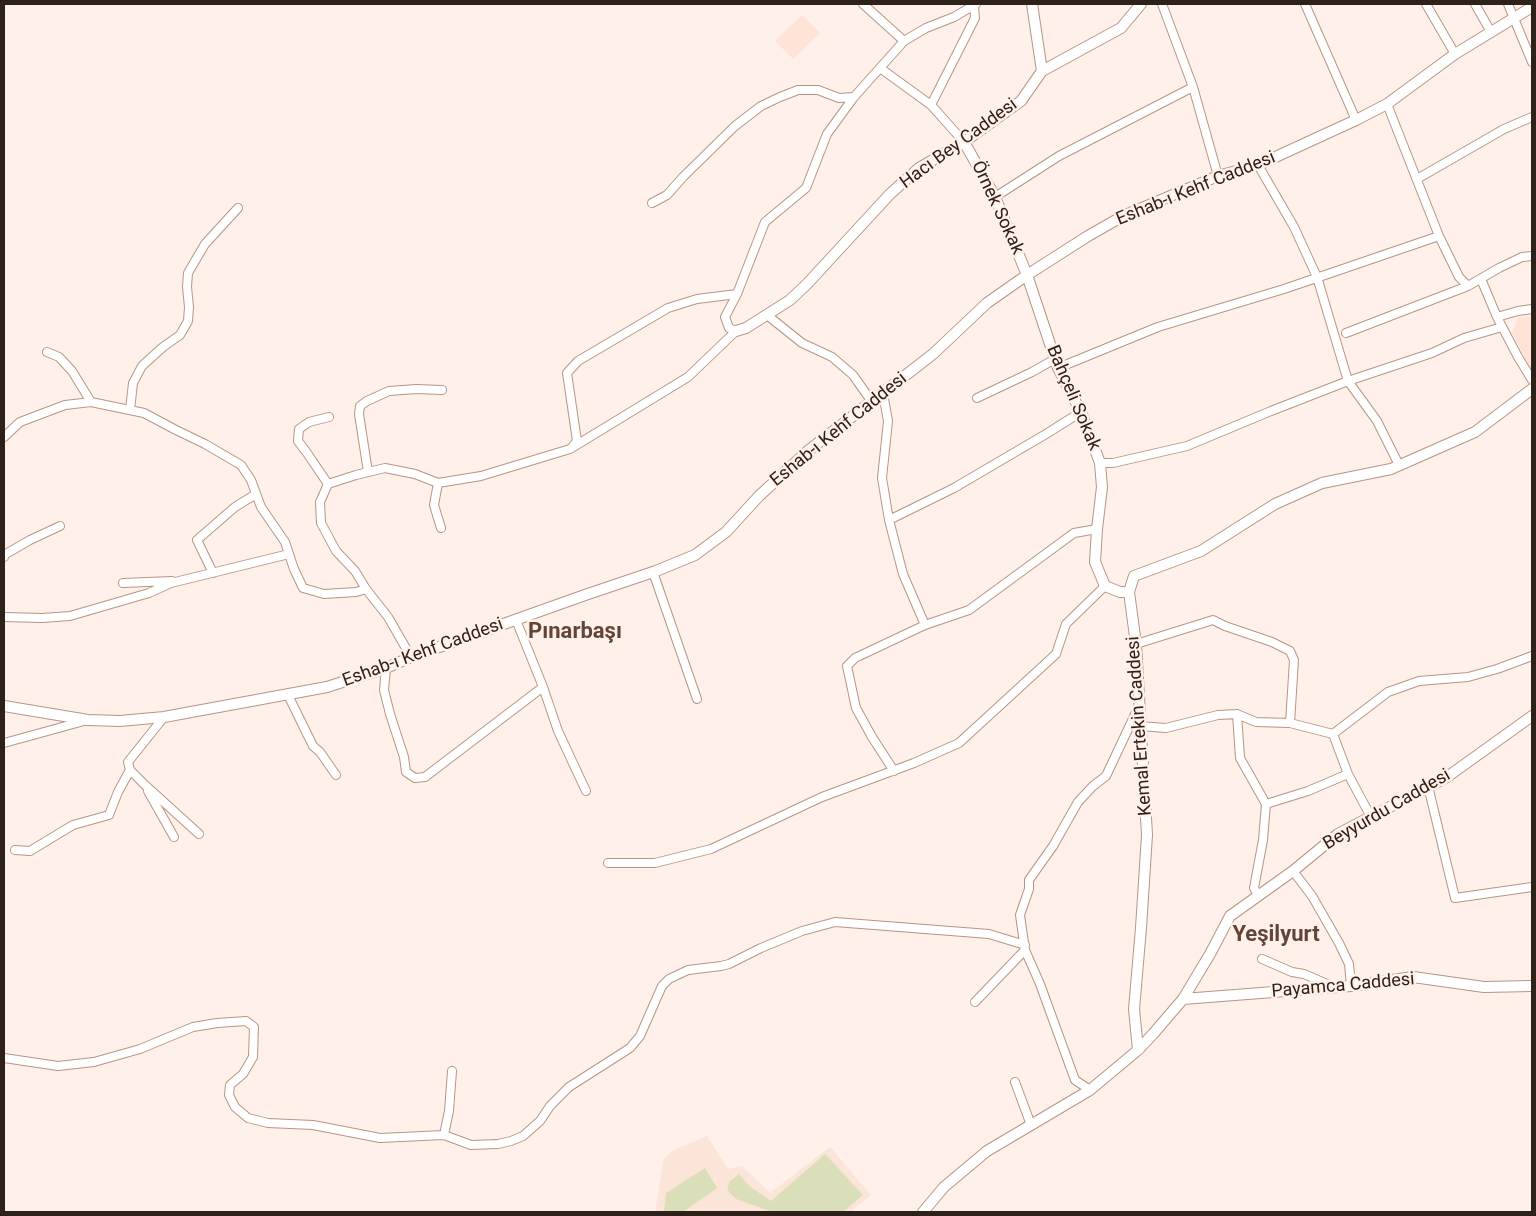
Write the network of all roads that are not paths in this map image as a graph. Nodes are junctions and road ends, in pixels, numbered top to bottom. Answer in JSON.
{"nodes":[{"id":1,"x":863,"y":4,"type":"edge"},
{"id":2,"x":1032,"y":4,"type":"edge"},
{"id":3,"x":1142,"y":4,"type":"edge"},
{"id":4,"x":1162,"y":4,"type":"edge"},
{"id":5,"x":1305,"y":4,"type":"edge"},
{"id":6,"x":1426,"y":4,"type":"edge"},
{"id":7,"x":1475,"y":4,"type":"edge"},
{"id":8,"x":1508,"y":4,"type":"edge"},
{"id":9,"x":975,"y":5,"type":"edge"},
{"id":10,"x":1532,"y":8,"type":"edge"},
{"id":11,"x":1514,"y":19,"type":"junction"},
{"id":12,"x":1491,"y":32,"type":"junction"},
{"id":13,"x":904,"y":41,"type":"junction"},
{"id":14,"x":1455,"y":54,"type":"junction"},
{"id":15,"x":1532,"y":62,"type":"edge"},
{"id":16,"x":880,"y":68,"type":"junction"},
{"id":17,"x":1042,"y":71,"type":"junction"},
{"id":18,"x":1193,"y":87,"type":"junction"},
{"id":19,"x":854,"y":97,"type":"junction"},
{"id":20,"x":1387,"y":104,"type":"junction"},
{"id":21,"x":931,"y":105,"type":"junction"},
{"id":22,"x":1532,"y":117,"type":"edge"},
{"id":23,"x":1356,"y":120,"type":"junction"},
{"id":24,"x":964,"y":142,"type":"junction"},
{"id":25,"x":1258,"y":165,"type":"junction"},
{"id":26,"x":1218,"y":176,"type":"junction"},
{"id":27,"x":1417,"y":179,"type":"junction"},
{"id":28,"x":995,"y":197,"type":"junction"},
{"id":29,"x":652,"y":203,"type":"dead end"},
{"id":30,"x":238,"y":208,"type":"dead end"},
{"id":31,"x":1439,"y":236,"type":"junction"},
{"id":32,"x":1532,"y":256,"type":"edge"},
{"id":33,"x":1027,"y":275,"type":"junction"},
{"id":34,"x":1316,"y":277,"type":"junction"},
{"id":35,"x":1481,"y":280,"type":"junction"},
{"id":36,"x":1468,"y":286,"type":"junction"},
{"id":37,"x":738,"y":294,"type":"junction"},
{"id":38,"x":1532,"y":309,"type":"edge"},
{"id":39,"x":767,"y":315,"type":"junction"},
{"id":40,"x":1496,"y":317,"type":"junction"},
{"id":41,"x":1502,"y":328,"type":"junction"},
{"id":42,"x":736,"y":331,"type":"junction"},
{"id":43,"x":1346,"y":333,"type":"dead end"},
{"id":44,"x":47,"y":352,"type":"dead end"},
{"id":45,"x":1056,"y":364,"type":"junction"},
{"id":46,"x":1532,"y":380,"type":"edge"},
{"id":47,"x":1348,"y":382,"type":"junction"},
{"id":48,"x":442,"y":390,"type":"dead end"},
{"id":49,"x":1532,"y":390,"type":"edge"},
{"id":50,"x":883,"y":393,"type":"junction"},
{"id":51,"x":977,"y":398,"type":"dead end"},
{"id":52,"x":91,"y":402,"type":"junction"},
{"id":53,"x":872,"y":402,"type":"junction"},
{"id":54,"x":130,"y":410,"type":"junction"},
{"id":55,"x":1081,"y":412,"type":"junction"},
{"id":56,"x":329,"y":417,"type":"dead end"},
{"id":57,"x":4,"y":437,"type":"edge"},
{"id":58,"x":570,"y":449,"type":"junction"},
{"id":59,"x":1100,"y":463,"type":"junction"},
{"id":60,"x":1399,"y":465,"type":"junction"},
{"id":61,"x":368,"y":472,"type":"junction"},
{"id":62,"x":438,"y":483,"type":"junction"},
{"id":63,"x":328,"y":484,"type":"junction"},
{"id":64,"x":256,"y":494,"type":"junction"},
{"id":65,"x":889,"y":520,"type":"junction"},
{"id":66,"x":60,"y":526,"type":"dead end"},
{"id":67,"x":441,"y":528,"type":"dead end"},
{"id":68,"x":1097,"y":529,"type":"junction"},
{"id":69,"x":289,"y":554,"type":"junction"},
{"id":70,"x":4,"y":556,"type":"edge"},
{"id":71,"x":653,"y":572,"type":"junction"},
{"id":72,"x":213,"y":573,"type":"junction"},
{"id":73,"x":182,"y":581,"type":"junction"},
{"id":74,"x":123,"y":583,"type":"dead end"},
{"id":75,"x":1105,"y":586,"type":"junction"},
{"id":76,"x":366,"y":589,"type":"junction"},
{"id":77,"x":1129,"y":592,"type":"junction"},
{"id":78,"x":4,"y":616,"type":"edge"},
{"id":79,"x":516,"y":620,"type":"junction"},
{"id":80,"x":925,"y":625,"type":"junction"},
{"id":81,"x":1136,"y":644,"type":"junction"},
{"id":82,"x":1532,"y":656,"type":"edge"},
{"id":83,"x":411,"y":657,"type":"junction"},
{"id":84,"x":386,"y":668,"type":"junction"},
{"id":85,"x":543,"y":687,"type":"junction"},
{"id":86,"x":288,"y":695,"type":"junction"},
{"id":87,"x":697,"y":699,"type":"dead end"},
{"id":88,"x":4,"y":706,"type":"edge"},
{"id":89,"x":1139,"y":706,"type":"junction"},
{"id":90,"x":1237,"y":714,"type":"junction"},
{"id":91,"x":1532,"y":716,"type":"edge"},
{"id":92,"x":164,"y":717,"type":"junction"},
{"id":93,"x":88,"y":720,"type":"junction"},
{"id":94,"x":1290,"y":723,"type":"junction"},
{"id":95,"x":1140,"y":726,"type":"junction"},
{"id":96,"x":1333,"y":734,"type":"junction"},
{"id":97,"x":4,"y":743,"type":"edge"},
{"id":98,"x":130,"y":770,"type":"junction"},
{"id":99,"x":894,"y":770,"type":"junction"},
{"id":100,"x":1348,"y":774,"type":"junction"},
{"id":101,"x":336,"y":775,"type":"dead end"},
{"id":102,"x":144,"y":785,"type":"junction"},
{"id":103,"x":1428,"y":786,"type":"junction"},
{"id":104,"x":586,"y":790,"type":"dead end"},
{"id":105,"x":1266,"y":804,"type":"junction"},
{"id":106,"x":1371,"y":817,"type":"junction"},
{"id":107,"x":199,"y":834,"type":"dead end"},
{"id":108,"x":174,"y":837,"type":"dead end"},
{"id":109,"x":15,"y":850,"type":"dead end"},
{"id":110,"x":608,"y":863,"type":"dead end"},
{"id":111,"x":1293,"y":870,"type":"junction"},
{"id":112,"x":1532,"y":887,"type":"edge"},
{"id":113,"x":1258,"y":895,"type":"junction"},
{"id":114,"x":1025,"y":948,"type":"junction"},
{"id":115,"x":1262,"y":959,"type":"dead end"},
{"id":116,"x":1351,"y":986,"type":"junction"},
{"id":117,"x":1532,"y":986,"type":"edge"},
{"id":118,"x":1335,"y":988,"type":"junction"},
{"id":119,"x":1183,"y":999,"type":"junction"},
{"id":120,"x":975,"y":1002,"type":"dead end"},
{"id":121,"x":1138,"y":1050,"type":"junction"},
{"id":122,"x":4,"y":1058,"type":"edge"},
{"id":123,"x":452,"y":1071,"type":"dead end"},
{"id":124,"x":1015,"y":1082,"type":"dead end"},
{"id":125,"x":1090,"y":1090,"type":"junction"},
{"id":126,"x":1031,"y":1125,"type":"junction"},
{"id":127,"x":444,"y":1135,"type":"junction"},
{"id":128,"x":923,"y":1212,"type":"edge"}],
"edges":[{"from":1,"to":13,"type":"street"},
{"from":2,"to":17,"type":"street"},
{"from":3,"to":17,"type":"street","name":"Hacı Bey Caddesi"},
{"from":4,"to":18,"type":"street"},
{"from":5,"to":23,"type":"street"},
{"from":6,"to":14,"type":"street"},
{"from":7,"to":12,"type":"street"},
{"from":8,"to":11,"type":"street"},
{"from":9,"to":13,"type":"street"},
{"from":9,"to":21,"type":"street"},
{"from":10,"to":11,"type":"street","name":"Eshab-ı Kehf Caddesi"},
{"from":11,"to":12,"type":"street","name":"Eshab-ı Kehf Caddesi"},
{"from":11,"to":15,"type":"street"},
{"from":12,"to":14,"type":"street","name":"Eshab-ı Kehf Caddesi"},
{"from":13,"to":16,"type":"street"},
{"from":14,"to":20,"type":"street","name":"Eshab-ı Kehf Caddesi"},
{"from":16,"to":19,"type":"street"},
{"from":16,"to":21,"type":"street"},
{"from":17,"to":24,"type":"street","name":"Hacı Bey Caddesi"},
{"from":18,"to":26,"type":"street"},
{"from":18,"to":28,"type":"street"},
{"from":19,"to":29,"type":"street"},
{"from":19,"to":37,"type":"street"},
{"from":20,"to":23,"type":"street","name":"Eshab-ı Kehf Caddesi"},
{"from":20,"to":27,"type":"street"},
{"from":21,"to":24,"type":"street"},
{"from":22,"to":27,"type":"street"},
{"from":23,"to":25,"type":"street","name":"Eshab-ı Kehf Caddesi"},
{"from":24,"to":28,"type":"street","name":"Örnek Sokak"},
{"from":24,"to":39,"type":"street","name":"Hacı Bey Caddesi"},
{"from":25,"to":26,"type":"street","name":"Eshab-ı Kehf Caddesi"},
{"from":25,"to":34,"type":"street"},
{"from":26,"to":33,"type":"street","name":"Eshab-ı Kehf Caddesi"},
{"from":27,"to":31,"type":"street"},
{"from":28,"to":33,"type":"street","name":"Örnek Sokak"},
{"from":30,"to":54,"type":"street"},
{"from":31,"to":34,"type":"street"},
{"from":31,"to":36,"type":"street"},
{"from":32,"to":35,"type":"street"},
{"from":33,"to":45,"type":"street","name":"Bahçeli Sokak"},
{"from":33,"to":50,"type":"street","name":"Eshab-ı Kehf Caddesi"},
{"from":34,"to":45,"type":"street"},
{"from":34,"to":47,"type":"street"},
{"from":35,"to":36,"type":"street"},
{"from":35,"to":40,"type":"street"},
{"from":36,"to":43,"type":"street"},
{"from":37,"to":42,"type":"street"},
{"from":37,"to":58,"type":"street"},
{"from":38,"to":40,"type":"street"},
{"from":39,"to":42,"type":"street","name":"Hacı Bey Caddesi"},
{"from":39,"to":53,"type":"street"},
{"from":40,"to":41,"type":"street"},
{"from":41,"to":46,"type":"street"},
{"from":41,"to":47,"type":"street"},
{"from":42,"to":58,"type":"street"},
{"from":44,"to":52,"type":"street"},
{"from":45,"to":51,"type":"street"},
{"from":45,"to":55,"type":"street","name":"Bahçeli Sokak"},
{"from":47,"to":59,"type":"street"},
{"from":47,"to":60,"type":"street"},
{"from":48,"to":61,"type":"street"},
{"from":49,"to":60,"type":"street"},
{"from":50,"to":53,"type":"street","name":"Eshab-ı Kehf Caddesi"},
{"from":50,"to":65,"type":"street"},
{"from":52,"to":54,"type":"street"},
{"from":52,"to":57,"type":"street"},
{"from":53,"to":71,"type":"street","name":"Eshab-ı Kehf Caddesi"},
{"from":54,"to":64,"type":"street"},
{"from":55,"to":59,"type":"street","name":"Bahçeli Sokak"},
{"from":55,"to":65,"type":"street"},
{"from":56,"to":63,"type":"street"},
{"from":58,"to":62,"type":"street"},
{"from":59,"to":68,"type":"street","name":"Bahçeli Sokak"},
{"from":60,"to":77,"type":"street"},
{"from":61,"to":62,"type":"street"},
{"from":61,"to":63,"type":"street"},
{"from":62,"to":67,"type":"street"},
{"from":63,"to":76,"type":"street"},
{"from":64,"to":69,"type":"street"},
{"from":64,"to":72,"type":"street"},
{"from":65,"to":80,"type":"street"},
{"from":66,"to":70,"type":"street"},
{"from":68,"to":75,"type":"street","name":"Bahçeli Sokak"},
{"from":68,"to":80,"type":"street"},
{"from":69,"to":72,"type":"street"},
{"from":69,"to":76,"type":"street"},
{"from":71,"to":79,"type":"street","name":"Eshab-ı Kehf Caddesi"},
{"from":71,"to":87,"type":"street"},
{"from":72,"to":73,"type":"street"},
{"from":73,"to":74,"type":"street"},
{"from":73,"to":78,"type":"street"},
{"from":75,"to":77,"type":"street"},
{"from":75,"to":99,"type":"street"},
{"from":76,"to":83,"type":"street"},
{"from":77,"to":81,"type":"street","name":"Kemal Ertekin Caddesi"},
{"from":79,"to":83,"type":"street","name":"Eshab-ı Kehf Caddesi"},
{"from":79,"to":85,"type":"street"},
{"from":80,"to":99,"type":"street"},
{"from":81,"to":89,"type":"street","name":"Kemal Ertekin Caddesi"},
{"from":81,"to":94,"type":"street"},
{"from":82,"to":96,"type":"street"},
{"from":83,"to":84,"type":"street","name":"Eshab-ı Kehf Caddesi"},
{"from":84,"to":85,"type":"street"},
{"from":84,"to":86,"type":"street","name":"Eshab-ı Kehf Caddesi"},
{"from":85,"to":104,"type":"street"},
{"from":86,"to":92,"type":"street","name":"Eshab-ı Kehf Caddesi"},
{"from":86,"to":101,"type":"street"},
{"from":88,"to":93,"type":"street","name":"Eshab-ı Kehf Caddesi"},
{"from":89,"to":95,"type":"street","name":"Kemal Ertekin Caddesi"},
{"from":89,"to":114,"type":"street"},
{"from":90,"to":94,"type":"street"},
{"from":90,"to":95,"type":"street"},
{"from":90,"to":105,"type":"street"},
{"from":91,"to":103,"type":"street","name":"Beyyurdu Caddesi"},
{"from":92,"to":93,"type":"street","name":"Eshab-ı Kehf Caddesi"},
{"from":92,"to":98,"type":"street"},
{"from":93,"to":97,"type":"street"},
{"from":94,"to":96,"type":"street"},
{"from":95,"to":121,"type":"street","name":"Kemal Ertekin Caddesi"},
{"from":96,"to":100,"type":"street"},
{"from":98,"to":102,"type":"street"},
{"from":98,"to":109,"type":"street"},
{"from":99,"to":110,"type":"street"},
{"from":100,"to":105,"type":"street"},
{"from":100,"to":106,"type":"street"},
{"from":102,"to":107,"type":"street"},
{"from":102,"to":108,"type":"street"},
{"from":103,"to":106,"type":"street","name":"Beyyurdu Caddesi"},
{"from":103,"to":112,"type":"street"},
{"from":105,"to":113,"type":"street"},
{"from":106,"to":111,"type":"street","name":"Beyyurdu Caddesi"},
{"from":111,"to":113,"type":"street","name":"Beyyurdu Caddesi"},
{"from":111,"to":116,"type":"street"},
{"from":113,"to":119,"type":"street","name":"Beyyurdu Caddesi"},
{"from":114,"to":120,"type":"street"},
{"from":114,"to":125,"type":"street"},
{"from":114,"to":127,"type":"street"},
{"from":115,"to":118,"type":"street"},
{"from":116,"to":117,"type":"street","name":"Payamca Caddesi"},
{"from":116,"to":118,"type":"street","name":"Payamca Caddesi"},
{"from":118,"to":119,"type":"street","name":"Payamca Caddesi"},
{"from":119,"to":121,"type":"street","name":"Beyyurdu Caddesi"},
{"from":121,"to":125,"type":"street"},
{"from":122,"to":127,"type":"street"},
{"from":123,"to":127,"type":"street"},
{"from":124,"to":126,"type":"street"},
{"from":125,"to":126,"type":"street"},
{"from":126,"to":128,"type":"street"}]}
